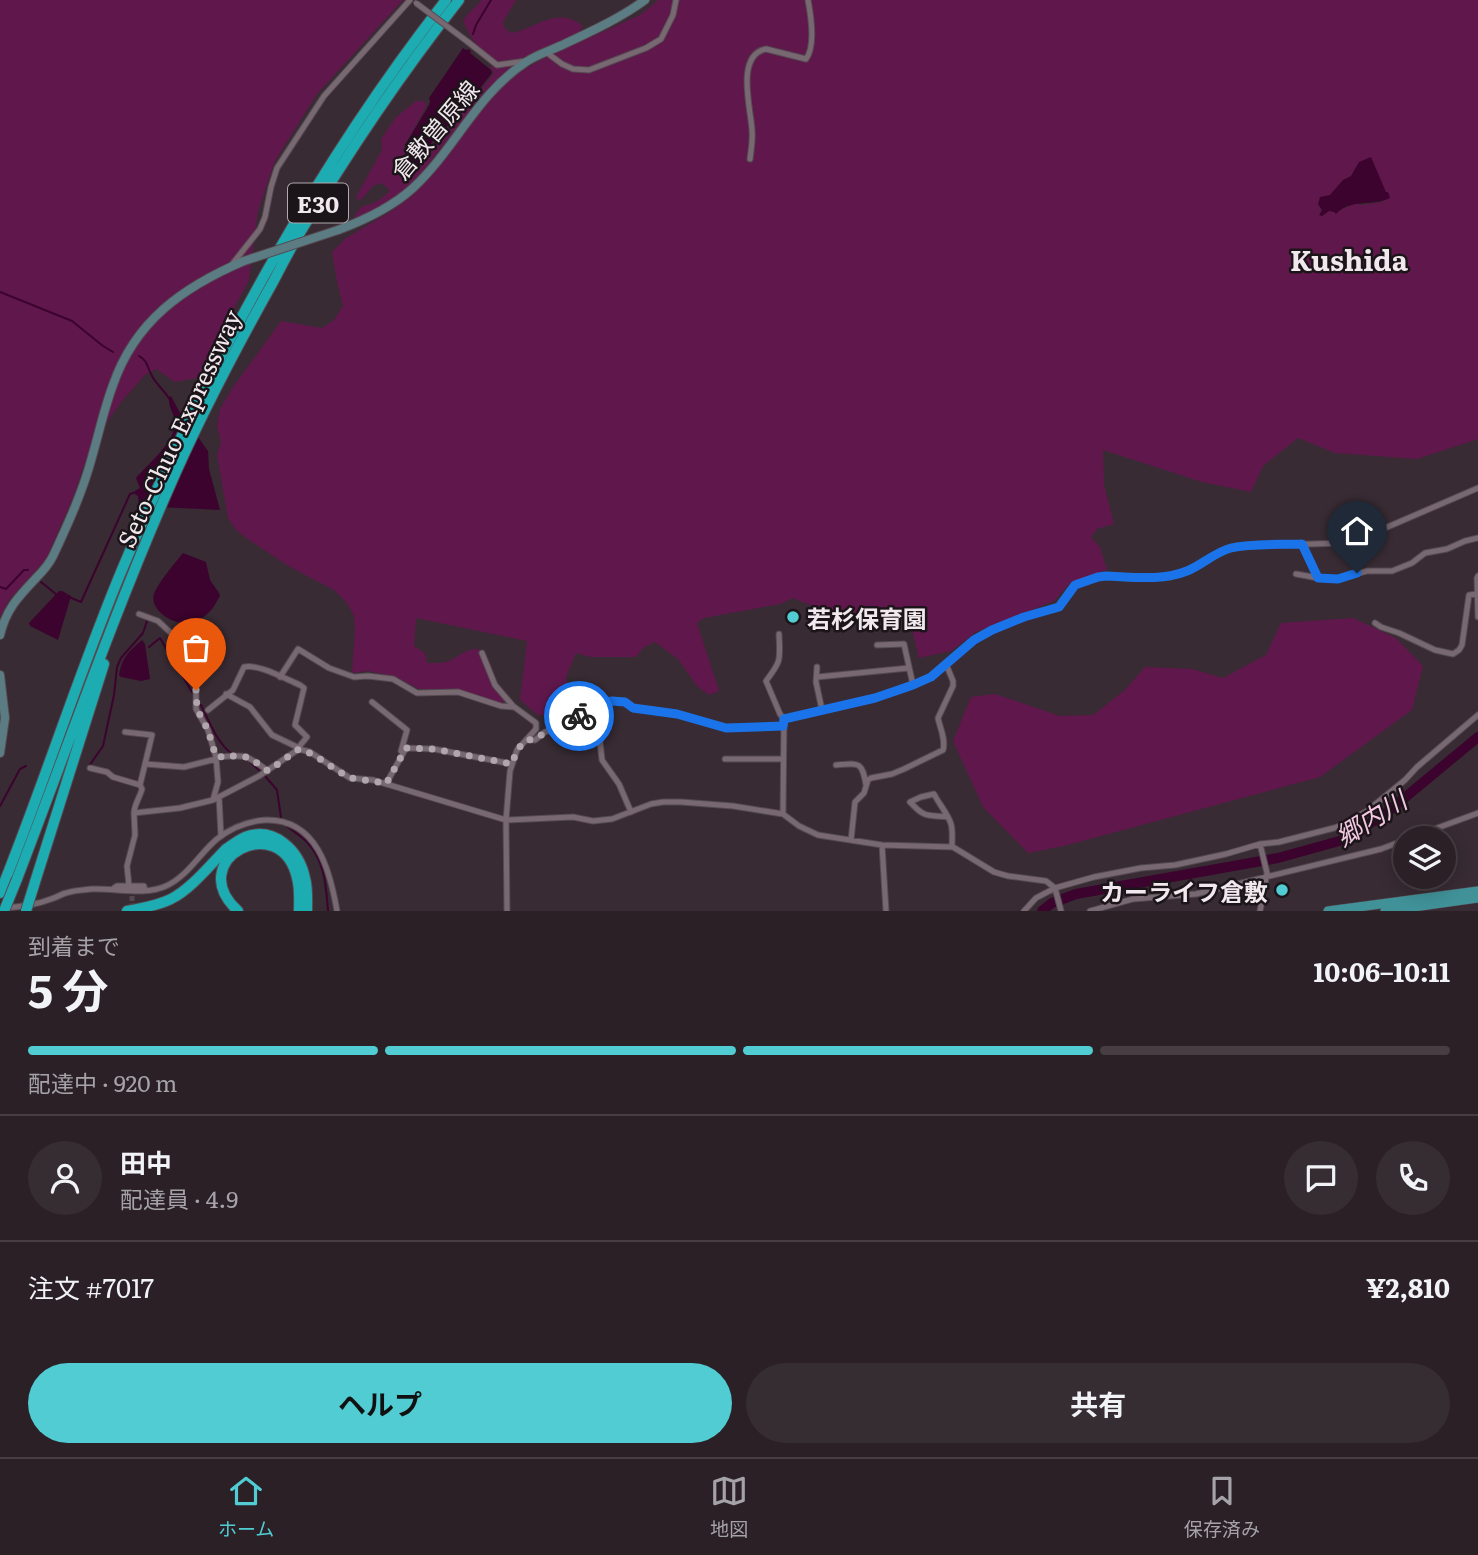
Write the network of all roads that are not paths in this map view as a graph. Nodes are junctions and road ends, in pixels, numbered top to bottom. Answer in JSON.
{"nodes":[{"id":1,"x":446,"y":0,"type":"edge"},
{"id":2,"x":459,"y":0,"type":"edge"},
{"id":3,"x":469,"y":0,"type":"edge"},
{"id":4,"x":645,"y":0,"type":"edge"},
{"id":5,"x":676,"y":0,"type":"edge"},
{"id":6,"x":808,"y":0,"type":"edge"},
{"id":7,"x":413,"y":1,"type":"edge"},
{"id":8,"x":426,"y":42,"type":"junction"},
{"id":9,"x":546,"y":52,"type":"junction"},
{"id":10,"x":528,"y":61,"type":"junction"},
{"id":11,"x":750,"y":159,"type":"dead end"},
{"id":12,"x":230,"y":267,"type":"junction"},
{"id":13,"x":1478,"y":488,"type":"edge"},
{"id":14,"x":145,"y":529,"type":"junction"},
{"id":15,"x":1478,"y":538,"type":"edge"},
{"id":16,"x":1302,"y":544,"type":"junction"},
{"id":17,"x":1296,"y":574,"type":"dead end"},
{"id":18,"x":1478,"y":576,"type":"edge"},
{"id":19,"x":131,"y":577,"type":"junction"},
{"id":20,"x":1318,"y":578,"type":"junction"},
{"id":21,"x":1477,"y":594,"type":"edge"},
{"id":22,"x":139,"y":614,"type":"dead end"},
{"id":23,"x":1478,"y":617,"type":"edge"},
{"id":24,"x":1375,"y":623,"type":"dead end"},
{"id":25,"x":779,"y":634,"type":"dead end"},
{"id":26,"x":0,"y":635,"type":"edge"},
{"id":27,"x":877,"y":645,"type":"dead end"},
{"id":28,"x":482,"y":653,"type":"dead end"},
{"id":29,"x":946,"y":664,"type":"junction"},
{"id":30,"x":817,"y":667,"type":"dead end"},
{"id":31,"x":909,"y":668,"type":"junction"},
{"id":32,"x":0,"y":675,"type":"edge"},
{"id":33,"x":280,"y":677,"type":"junction"},
{"id":34,"x":817,"y":677,"type":"junction"},
{"id":35,"x":913,"y":685,"type":"junction"},
{"id":36,"x":226,"y":694,"type":"junction"},
{"id":37,"x":372,"y":702,"type":"dead end"},
{"id":38,"x":514,"y":707,"type":"junction"},
{"id":39,"x":208,"y":710,"type":"dead end"},
{"id":40,"x":822,"y":710,"type":"junction"},
{"id":41,"x":584,"y":712,"type":"junction"},
{"id":42,"x":1478,"y":715,"type":"edge"},
{"id":43,"x":784,"y":722,"type":"junction"},
{"id":44,"x":125,"y":732,"type":"dead end"},
{"id":45,"x":526,"y":740,"type":"junction"},
{"id":46,"x":298,"y":748,"type":"junction"},
{"id":47,"x":402,"y":752,"type":"junction"},
{"id":48,"x":0,"y":753,"type":"edge"},
{"id":49,"x":216,"y":758,"type":"junction"},
{"id":50,"x":725,"y":759,"type":"dead end"},
{"id":51,"x":783,"y":759,"type":"junction"},
{"id":52,"x":145,"y":764,"type":"junction"},
{"id":53,"x":512,"y":764,"type":"junction"},
{"id":54,"x":836,"y":765,"type":"dead end"},
{"id":55,"x":90,"y":768,"type":"dead end"},
{"id":56,"x":267,"y":771,"type":"junction"},
{"id":57,"x":386,"y":784,"type":"junction"},
{"id":58,"x":140,"y":785,"type":"junction"},
{"id":59,"x":866,"y":785,"type":"junction"},
{"id":60,"x":216,"y":799,"type":"junction"},
{"id":61,"x":631,"y":812,"type":"junction"},
{"id":62,"x":134,"y":813,"type":"junction"},
{"id":63,"x":1478,"y":813,"type":"edge"},
{"id":64,"x":783,"y":814,"type":"junction"},
{"id":65,"x":948,"y":817,"type":"junction"},
{"id":66,"x":506,"y":820,"type":"junction"},
{"id":67,"x":1443,"y":826,"type":"edge"},
{"id":68,"x":221,"y":837,"type":"junction"},
{"id":69,"x":851,"y":840,"type":"junction"},
{"id":70,"x":1393,"y":844,"type":"edge"},
{"id":71,"x":882,"y":845,"type":"junction"},
{"id":72,"x":1261,"y":845,"type":"junction"},
{"id":73,"x":952,"y":847,"type":"junction"},
{"id":74,"x":1267,"y":875,"type":"junction"},
{"id":75,"x":12,"y":879,"type":"junction"},
{"id":76,"x":1055,"y":889,"type":"junction"},
{"id":77,"x":131,"y":891,"type":"junction"},
{"id":78,"x":1478,"y":891,"type":"edge"},
{"id":79,"x":0,"y":893,"type":"edge"},
{"id":80,"x":1478,"y":898,"type":"edge"},
{"id":81,"x":2,"y":910,"type":"edge"},
{"id":82,"x":26,"y":911,"type":"edge"},
{"id":83,"x":127,"y":911,"type":"edge"},
{"id":84,"x":238,"y":911,"type":"edge"},
{"id":85,"x":299,"y":911,"type":"edge"},
{"id":86,"x":307,"y":911,"type":"edge"},
{"id":87,"x":337,"y":911,"type":"edge"},
{"id":88,"x":507,"y":911,"type":"edge"},
{"id":89,"x":886,"y":911,"type":"edge"},
{"id":90,"x":1024,"y":911,"type":"edge"},
{"id":91,"x":1061,"y":911,"type":"edge"},
{"id":92,"x":1090,"y":911,"type":"edge"},
{"id":93,"x":1260,"y":911,"type":"edge"},
{"id":94,"x":1328,"y":911,"type":"edge"},
{"id":95,"x":1385,"y":911,"type":"edge"}],
"edges":[{"from":1,"to":14,"type":"highway","name":"Seto-Chuo Expressway","number":"E30"},
{"from":2,"to":8,"type":"highway","name":"Seto-Chuo Expressway","number":"E30"},
{"from":3,"to":8,"type":"highway"},
{"from":4,"to":9,"type":"street","name":"倉敷曽原線"},
{"from":5,"to":9,"type":"street"},
{"from":6,"to":11,"type":"street"},
{"from":7,"to":10,"type":"street","bridge":true},
{"from":7,"to":12,"type":"street"},
{"from":8,"to":14,"type":"highway","name":"Seto-Chuo Expressway","number":"E30"},
{"from":9,"to":10,"type":"street","name":"倉敷曽原線"},
{"from":10,"to":12,"type":"street","name":"倉敷曽原線","bridge":true},
{"from":12,"to":26,"type":"street","name":"倉敷曽原線"},
{"from":13,"to":16,"type":"street"},
{"from":14,"to":19,"type":"highway","name":"Seto-Chuo Expressway","number":"E30"},
{"from":14,"to":75,"type":"highway","name":"Seto-Chuo Expressway","number":"E30"},
{"from":15,"to":20,"type":"street"},
{"from":16,"to":20,"type":"street"},
{"from":16,"to":29,"type":"street"},
{"from":17,"to":20,"type":"street"},
{"from":18,"to":21,"type":"street"},
{"from":19,"to":75,"type":"highway","name":"Seto-Chuo Expressway","number":"E30"},
{"from":19,"to":82,"type":"highway","bridge":true},
{"from":21,"to":23,"type":"street"},
{"from":21,"to":24,"type":"street"},
{"from":22,"to":49,"type":"street"},
{"from":25,"to":43,"type":"street"},
{"from":27,"to":31,"type":"street"},
{"from":28,"to":38,"type":"street"},
{"from":29,"to":35,"type":"street"},
{"from":29,"to":59,"type":"street"},
{"from":30,"to":34,"type":"street"},
{"from":31,"to":34,"type":"street"},
{"from":31,"to":35,"type":"street"},
{"from":32,"to":48,"type":"street"},
{"from":33,"to":36,"type":"street"},
{"from":33,"to":38,"type":"street"},
{"from":33,"to":46,"type":"street"},
{"from":34,"to":40,"type":"street"},
{"from":35,"to":40,"type":"street"},
{"from":36,"to":39,"type":"street"},
{"from":36,"to":46,"type":"street"},
{"from":37,"to":47,"type":"street"},
{"from":38,"to":45,"type":"street"},
{"from":40,"to":43,"type":"street"},
{"from":41,"to":43,"type":"street"},
{"from":41,"to":45,"type":"street"},
{"from":41,"to":61,"type":"street"},
{"from":42,"to":72,"type":"street"},
{"from":43,"to":51,"type":"street"},
{"from":44,"to":52,"type":"street"},
{"from":45,"to":53,"type":"street"},
{"from":46,"to":56,"type":"street"},
{"from":46,"to":57,"type":"street"},
{"from":47,"to":53,"type":"street"},
{"from":47,"to":57,"type":"street"},
{"from":49,"to":52,"type":"street"},
{"from":49,"to":56,"type":"street"},
{"from":49,"to":60,"type":"street"},
{"from":50,"to":51,"type":"street"},
{"from":51,"to":64,"type":"street"},
{"from":52,"to":58,"type":"street"},
{"from":53,"to":66,"type":"street"},
{"from":54,"to":59,"type":"street"},
{"from":55,"to":58,"type":"street"},
{"from":56,"to":60,"type":"street"},
{"from":57,"to":66,"type":"street"},
{"from":58,"to":62,"type":"street"},
{"from":59,"to":69,"type":"street"},
{"from":60,"to":62,"type":"street"},
{"from":60,"to":68,"type":"street"},
{"from":61,"to":64,"type":"street"},
{"from":61,"to":66,"type":"street"},
{"from":62,"to":77,"type":"street"},
{"from":63,"to":67,"type":"street"},
{"from":64,"to":69,"type":"street"},
{"from":65,"to":65,"type":"street"},
{"from":65,"to":73,"type":"street"},
{"from":66,"to":88,"type":"street"},
{"from":68,"to":77,"type":"street"},
{"from":68,"to":87,"type":"street"},
{"from":69,"to":71,"type":"street"},
{"from":70,"to":74,"type":"street"},
{"from":71,"to":73,"type":"street"},
{"from":71,"to":89,"type":"street"},
{"from":72,"to":74,"type":"street"},
{"from":72,"to":76,"type":"street"},
{"from":73,"to":76,"type":"street"},
{"from":74,"to":92,"type":"street"},
{"from":74,"to":93,"type":"street"},
{"from":75,"to":79,"type":"highway","name":"Seto-Chuo Expressway","number":"E30"},
{"from":75,"to":81,"type":"highway","name":"Seto-Chuo Expressway","number":"E30","bridge":true},
{"from":76,"to":90,"type":"street"},
{"from":76,"to":91,"type":"street"},
{"from":77,"to":81,"type":"street"},
{"from":78,"to":94,"type":"main road"},
{"from":80,"to":95,"type":"main road"},
{"from":83,"to":86,"type":"highway"},
{"from":84,"to":85,"type":"highway"}]}
